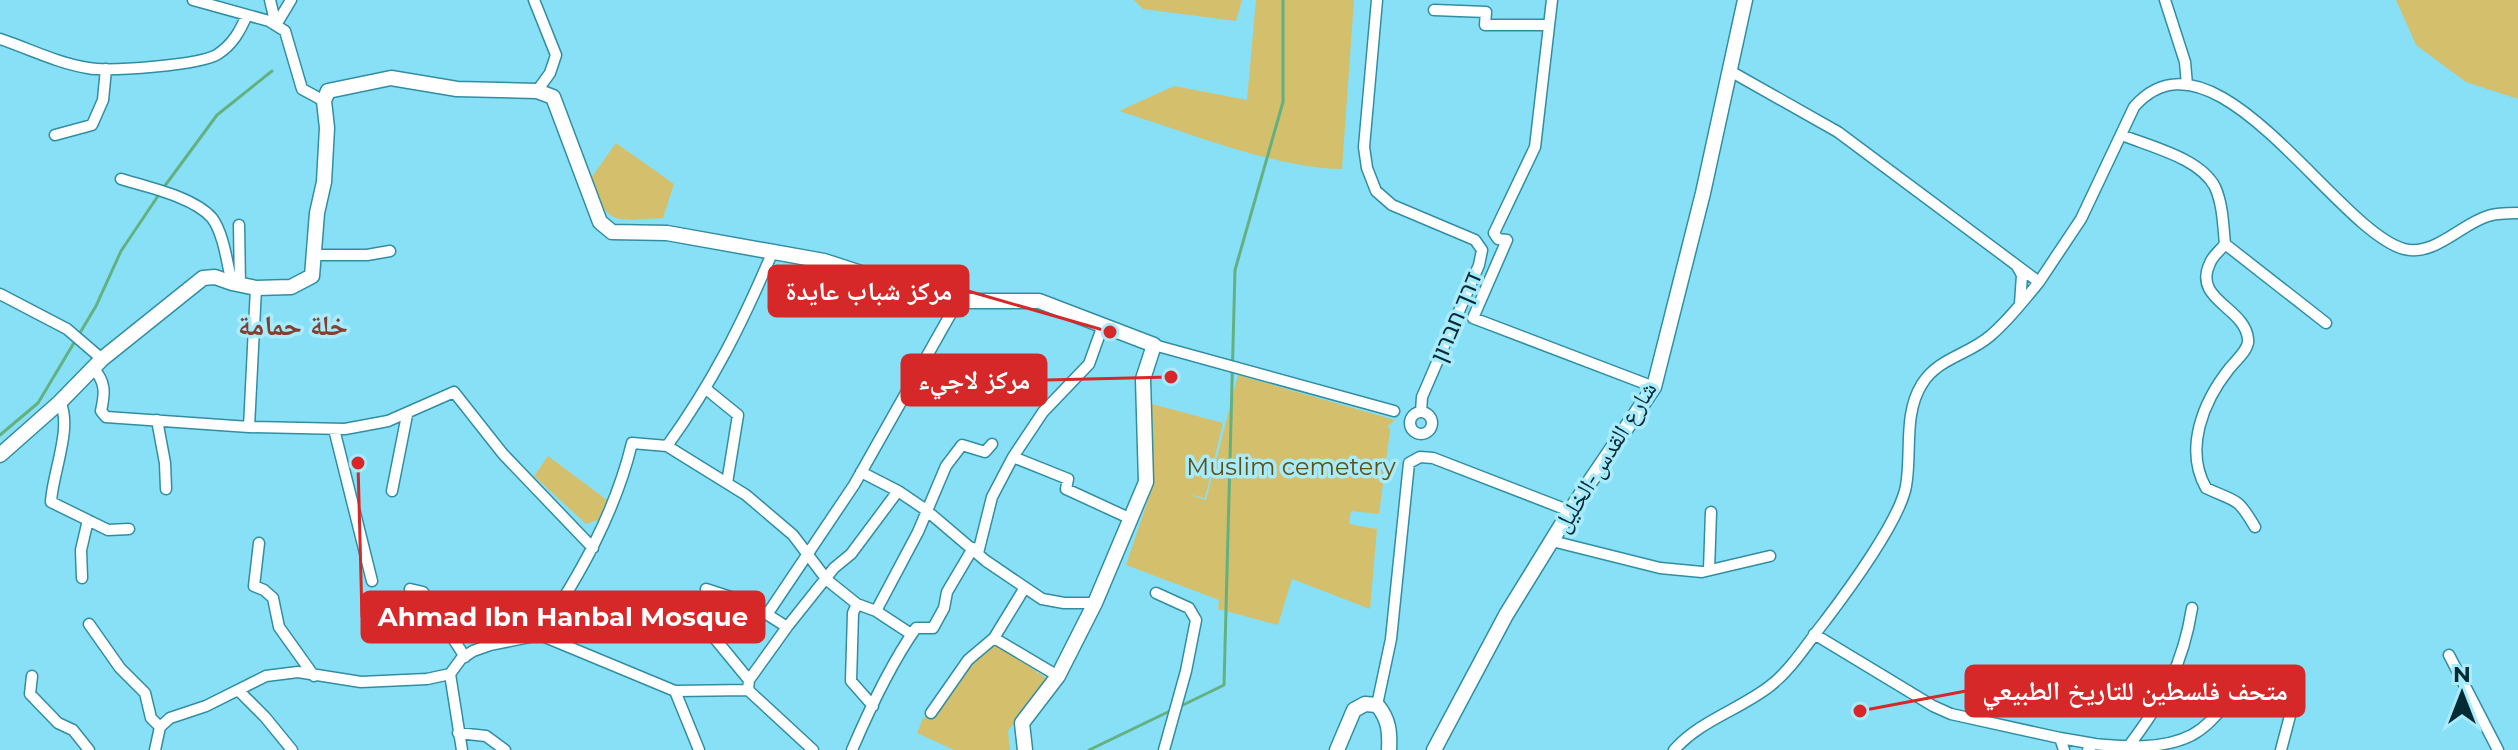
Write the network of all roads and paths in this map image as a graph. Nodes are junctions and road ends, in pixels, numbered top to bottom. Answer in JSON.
{"nodes":[{"id":1,"x":193,"y":0,"type":"edge"},
{"id":2,"x":270,"y":0,"type":"edge"},
{"id":3,"x":291,"y":0,"type":"edge"},
{"id":4,"x":534,"y":0,"type":"edge"},
{"id":5,"x":1377,"y":0,"type":"edge"},
{"id":6,"x":1552,"y":0,"type":"edge"},
{"id":7,"x":1745,"y":0,"type":"edge"},
{"id":8,"x":2165,"y":0,"type":"edge"},
{"id":9,"x":1434,"y":10,"type":"dead end"},
{"id":10,"x":247,"y":15,"type":"junction"},
{"id":11,"x":276,"y":25,"type":"junction"},
{"id":12,"x":1549,"y":25,"type":"junction"},
{"id":13,"x":0,"y":39,"type":"edge"},
{"id":14,"x":106,"y":69,"type":"junction"},
{"id":15,"x":1730,"y":71,"type":"junction"},
{"id":16,"x":2187,"y":85,"type":"junction"},
{"id":17,"x":537,"y":91,"type":"junction"},
{"id":18,"x":324,"y":101,"type":"junction"},
{"id":19,"x":55,"y":135,"type":"dead end"},
{"id":20,"x":2122,"y":135,"type":"junction"},
{"id":21,"x":121,"y":179,"type":"dead end"},
{"id":22,"x":2518,"y":213,"type":"edge"},
{"id":23,"x":239,"y":225,"type":"dead end"},
{"id":24,"x":2225,"y":244,"type":"junction"},
{"id":25,"x":390,"y":251,"type":"dead end"},
{"id":26,"x":773,"y":251,"type":"junction"},
{"id":27,"x":314,"y":255,"type":"junction"},
{"id":28,"x":2016,"y":264,"type":"junction"},
{"id":29,"x":2039,"y":282,"type":"junction"},
{"id":30,"x":236,"y":284,"type":"junction"},
{"id":31,"x":256,"y":288,"type":"junction"},
{"id":32,"x":0,"y":294,"type":"edge"},
{"id":33,"x":958,"y":301,"type":"junction"},
{"id":34,"x":2020,"y":304,"type":"junction"},
{"id":35,"x":2326,"y":323,"type":"dead end"},
{"id":36,"x":1103,"y":325,"type":"junction"},
{"id":37,"x":1154,"y":345,"type":"junction"},
{"id":38,"x":98,"y":364,"type":"junction"},
{"id":39,"x":1654,"y":387,"type":"junction"},
{"id":40,"x":706,"y":389,"type":"junction"},
{"id":41,"x":60,"y":402,"type":"junction"},
{"id":42,"x":1394,"y":411,"type":"dead end"},
{"id":43,"x":1421,"y":412,"type":"dead end"},
{"id":44,"x":407,"y":415,"type":"junction"},
{"id":45,"x":157,"y":420,"type":"junction"},
{"id":46,"x":249,"y":427,"type":"junction"},
{"id":47,"x":334,"y":429,"type":"junction"},
{"id":48,"x":992,"y":444,"type":"dead end"},
{"id":49,"x":667,"y":446,"type":"junction"},
{"id":50,"x":0,"y":455,"type":"edge"},
{"id":51,"x":1013,"y":457,"type":"junction"},
{"id":52,"x":861,"y":472,"type":"junction"},
{"id":53,"x":727,"y":483,"type":"junction"},
{"id":54,"x":166,"y":489,"type":"dead end"},
{"id":55,"x":392,"y":491,"type":"dead end"},
{"id":56,"x":898,"y":491,"type":"junction"},
{"id":57,"x":926,"y":510,"type":"junction"},
{"id":58,"x":1570,"y":511,"type":"junction"},
{"id":59,"x":1711,"y":512,"type":"dead end"},
{"id":60,"x":1129,"y":518,"type":"junction"},
{"id":61,"x":88,"y":520,"type":"junction"},
{"id":62,"x":2255,"y":527,"type":"dead end"},
{"id":63,"x":129,"y":529,"type":"dead end"},
{"id":64,"x":1552,"y":541,"type":"junction"},
{"id":65,"x":259,"y":543,"type":"dead end"},
{"id":66,"x":593,"y":548,"type":"junction"},
{"id":67,"x":976,"y":551,"type":"junction"},
{"id":68,"x":809,"y":554,"type":"junction"},
{"id":69,"x":1770,"y":556,"type":"dead end"},
{"id":70,"x":1709,"y":570,"type":"junction"},
{"id":71,"x":82,"y":578,"type":"dead end"},
{"id":72,"x":827,"y":580,"type":"junction"},
{"id":73,"x":372,"y":581,"type":"dead end"},
{"id":74,"x":410,"y":589,"type":"dead end"},
{"id":75,"x":706,"y":589,"type":"dead end"},
{"id":76,"x":1024,"y":589,"type":"junction"},
{"id":77,"x":1156,"y":593,"type":"dead end"},
{"id":78,"x":1095,"y":603,"type":"junction"},
{"id":79,"x":857,"y":604,"type":"junction"},
{"id":80,"x":2192,"y":608,"type":"dead end"},
{"id":81,"x":876,"y":611,"type":"junction"},
{"id":82,"x":768,"y":613,"type":"junction"},
{"id":83,"x":89,"y":624,"type":"dead end"},
{"id":84,"x":787,"y":627,"type":"junction"},
{"id":85,"x":911,"y":634,"type":"junction"},
{"id":86,"x":1814,"y":634,"type":"junction"},
{"id":87,"x":540,"y":635,"type":"junction"},
{"id":88,"x":712,"y":635,"type":"dead end"},
{"id":89,"x":994,"y":638,"type":"junction"},
{"id":90,"x":2449,"y":655,"type":"dead end"},
{"id":91,"x":465,"y":657,"type":"junction"},
{"id":92,"x":450,"y":674,"type":"junction"},
{"id":93,"x":32,"y":676,"type":"dead end"},
{"id":94,"x":314,"y":676,"type":"junction"},
{"id":95,"x":1058,"y":676,"type":"junction"},
{"id":96,"x":749,"y":685,"type":"junction"},
{"id":97,"x":239,"y":691,"type":"junction"},
{"id":98,"x":675,"y":691,"type":"junction"},
{"id":99,"x":1377,"y":705,"type":"junction"},
{"id":100,"x":873,"y":706,"type":"junction"},
{"id":101,"x":931,"y":713,"type":"dead end"},
{"id":102,"x":160,"y":727,"type":"junction"},
{"id":103,"x":458,"y":733,"type":"junction"},
{"id":104,"x":2060,"y":738,"type":"junction"},
{"id":105,"x":2091,"y":747,"type":"edge"},
{"id":106,"x":2132,"y":748,"type":"edge"},
{"id":107,"x":89,"y":750,"type":"edge"},
{"id":108,"x":155,"y":750,"type":"edge"},
{"id":109,"x":292,"y":750,"type":"edge"},
{"id":110,"x":462,"y":750,"type":"edge"},
{"id":111,"x":505,"y":750,"type":"edge"},
{"id":112,"x":699,"y":750,"type":"edge"},
{"id":113,"x":813,"y":750,"type":"edge"},
{"id":114,"x":852,"y":750,"type":"edge"},
{"id":115,"x":1025,"y":750,"type":"edge"},
{"id":116,"x":1164,"y":750,"type":"edge"},
{"id":117,"x":1337,"y":750,"type":"edge"},
{"id":118,"x":1389,"y":750,"type":"edge"},
{"id":119,"x":1434,"y":750,"type":"edge"},
{"id":120,"x":1674,"y":750,"type":"edge"},
{"id":121,"x":2064,"y":750,"type":"edge"},
{"id":122,"x":2281,"y":750,"type":"edge"},
{"id":123,"x":2498,"y":750,"type":"edge"}],
"edges":[{"from":1,"to":10,"type":"street"},
{"from":2,"to":11,"type":"street"},
{"from":3,"to":11,"type":"street"},
{"from":4,"to":17,"type":"street"},
{"from":5,"to":43,"type":"street","name":"דרך חברון"},
{"from":6,"to":12,"type":"street"},
{"from":7,"to":15,"type":"street","name":"شارع القدس-الخليل"},
{"from":8,"to":16,"type":"street"},
{"from":9,"to":12,"type":"street"},
{"from":10,"to":11,"type":"street"},
{"from":10,"to":14,"type":"street"},
{"from":11,"to":18,"type":"street"},
{"from":12,"to":39,"type":"street"},
{"from":13,"to":14,"type":"street"},
{"from":14,"to":19,"type":"street"},
{"from":15,"to":28,"type":"street"},
{"from":15,"to":39,"type":"street","name":"شارع القدس-الخليل"},
{"from":16,"to":20,"type":"street"},
{"from":16,"to":22,"type":"street"},
{"from":17,"to":18,"type":"street"},
{"from":17,"to":26,"type":"street"},
{"from":18,"to":27,"type":"street"},
{"from":20,"to":24,"type":"street"},
{"from":20,"to":29,"type":"street"},
{"from":21,"to":30,"type":"street"},
{"from":23,"to":30,"type":"street"},
{"from":24,"to":35,"type":"street"},
{"from":24,"to":62,"type":"street"},
{"from":25,"to":27,"type":"street"},
{"from":26,"to":33,"type":"street"},
{"from":26,"to":40,"type":"street"},
{"from":27,"to":31,"type":"street"},
{"from":28,"to":29,"type":"street"},
{"from":28,"to":34,"type":"street"},
{"from":29,"to":34,"type":"street"},
{"from":30,"to":31,"type":"street"},
{"from":30,"to":38,"type":"street"},
{"from":31,"to":46,"type":"street"},
{"from":32,"to":38,"type":"street"},
{"from":33,"to":36,"type":"street"},
{"from":33,"to":52,"type":"street"},
{"from":34,"to":86,"type":"street"},
{"from":36,"to":37,"type":"street"},
{"from":36,"to":51,"type":"street"},
{"from":37,"to":42,"type":"street"},
{"from":37,"to":60,"type":"street"},
{"from":38,"to":41,"type":"street"},
{"from":38,"to":45,"type":"street"},
{"from":39,"to":58,"type":"street","name":"شارع القدس-الخليل"},
{"from":40,"to":49,"type":"street"},
{"from":40,"to":53,"type":"street"},
{"from":41,"to":50,"type":"street"},
{"from":41,"to":61,"type":"street"},
{"from":44,"to":47,"type":"street"},
{"from":44,"to":55,"type":"street"},
{"from":44,"to":66,"type":"street"},
{"from":45,"to":46,"type":"street"},
{"from":45,"to":54,"type":"street"},
{"from":46,"to":47,"type":"street"},
{"from":47,"to":73,"type":"street"},
{"from":48,"to":57,"type":"street"},
{"from":49,"to":53,"type":"street"},
{"from":49,"to":66,"type":"street"},
{"from":51,"to":60,"type":"street"},
{"from":51,"to":67,"type":"street"},
{"from":52,"to":56,"type":"street"},
{"from":52,"to":68,"type":"street"},
{"from":53,"to":68,"type":"street"},
{"from":56,"to":57,"type":"street"},
{"from":56,"to":72,"type":"street"},
{"from":57,"to":67,"type":"street"},
{"from":57,"to":81,"type":"street"},
{"from":58,"to":64,"type":"street","name":"شارع القدس-الخليل"},
{"from":58,"to":99,"type":"street"},
{"from":59,"to":70,"type":"street"},
{"from":60,"to":78,"type":"street"},
{"from":61,"to":63,"type":"street"},
{"from":61,"to":71,"type":"street"},
{"from":64,"to":70,"type":"street"},
{"from":64,"to":119,"type":"street","name":"شارع القدس-الخليل"},
{"from":65,"to":94,"type":"street"},
{"from":66,"to":87,"type":"street"},
{"from":67,"to":76,"type":"street"},
{"from":67,"to":85,"type":"street"},
{"from":68,"to":72,"type":"street"},
{"from":68,"to":82,"type":"street"},
{"from":69,"to":70,"type":"street"},
{"from":72,"to":79,"type":"street"},
{"from":72,"to":84,"type":"street"},
{"from":74,"to":91,"type":"street"},
{"from":75,"to":82,"type":"street"},
{"from":76,"to":78,"type":"street"},
{"from":76,"to":89,"type":"street"},
{"from":77,"to":116,"type":"street"},
{"from":78,"to":95,"type":"street"},
{"from":79,"to":81,"type":"street"},
{"from":79,"to":100,"type":"street"},
{"from":80,"to":106,"type":"street"},
{"from":81,"to":85,"type":"street"},
{"from":82,"to":84,"type":"street"},
{"from":83,"to":102,"type":"street"},
{"from":84,"to":96,"type":"street"},
{"from":85,"to":100,"type":"street"},
{"from":86,"to":104,"type":"street"},
{"from":86,"to":120,"type":"street"},
{"from":87,"to":91,"type":"street"},
{"from":87,"to":98,"type":"street"},
{"from":88,"to":96,"type":"street"},
{"from":89,"to":95,"type":"street"},
{"from":89,"to":101,"type":"street"},
{"from":90,"to":123,"type":"street"},
{"from":91,"to":92,"type":"street"},
{"from":92,"to":94,"type":"street"},
{"from":92,"to":103,"type":"street"},
{"from":93,"to":107,"type":"street"},
{"from":94,"to":97,"type":"street"},
{"from":95,"to":115,"type":"street"},
{"from":96,"to":98,"type":"street"},
{"from":96,"to":113,"type":"street"},
{"from":97,"to":102,"type":"street"},
{"from":97,"to":109,"type":"street"},
{"from":98,"to":112,"type":"street"},
{"from":99,"to":117,"type":"street"},
{"from":99,"to":118,"type":"street"},
{"from":100,"to":114,"type":"street"},
{"from":102,"to":108,"type":"street"},
{"from":103,"to":110,"type":"street"},
{"from":103,"to":111,"type":"street"},
{"from":104,"to":105,"type":"street"},
{"from":104,"to":121,"type":"street"},
{"from":105,"to":106,"type":"street"},
{"from":106,"to":122,"type":"street"}]}
